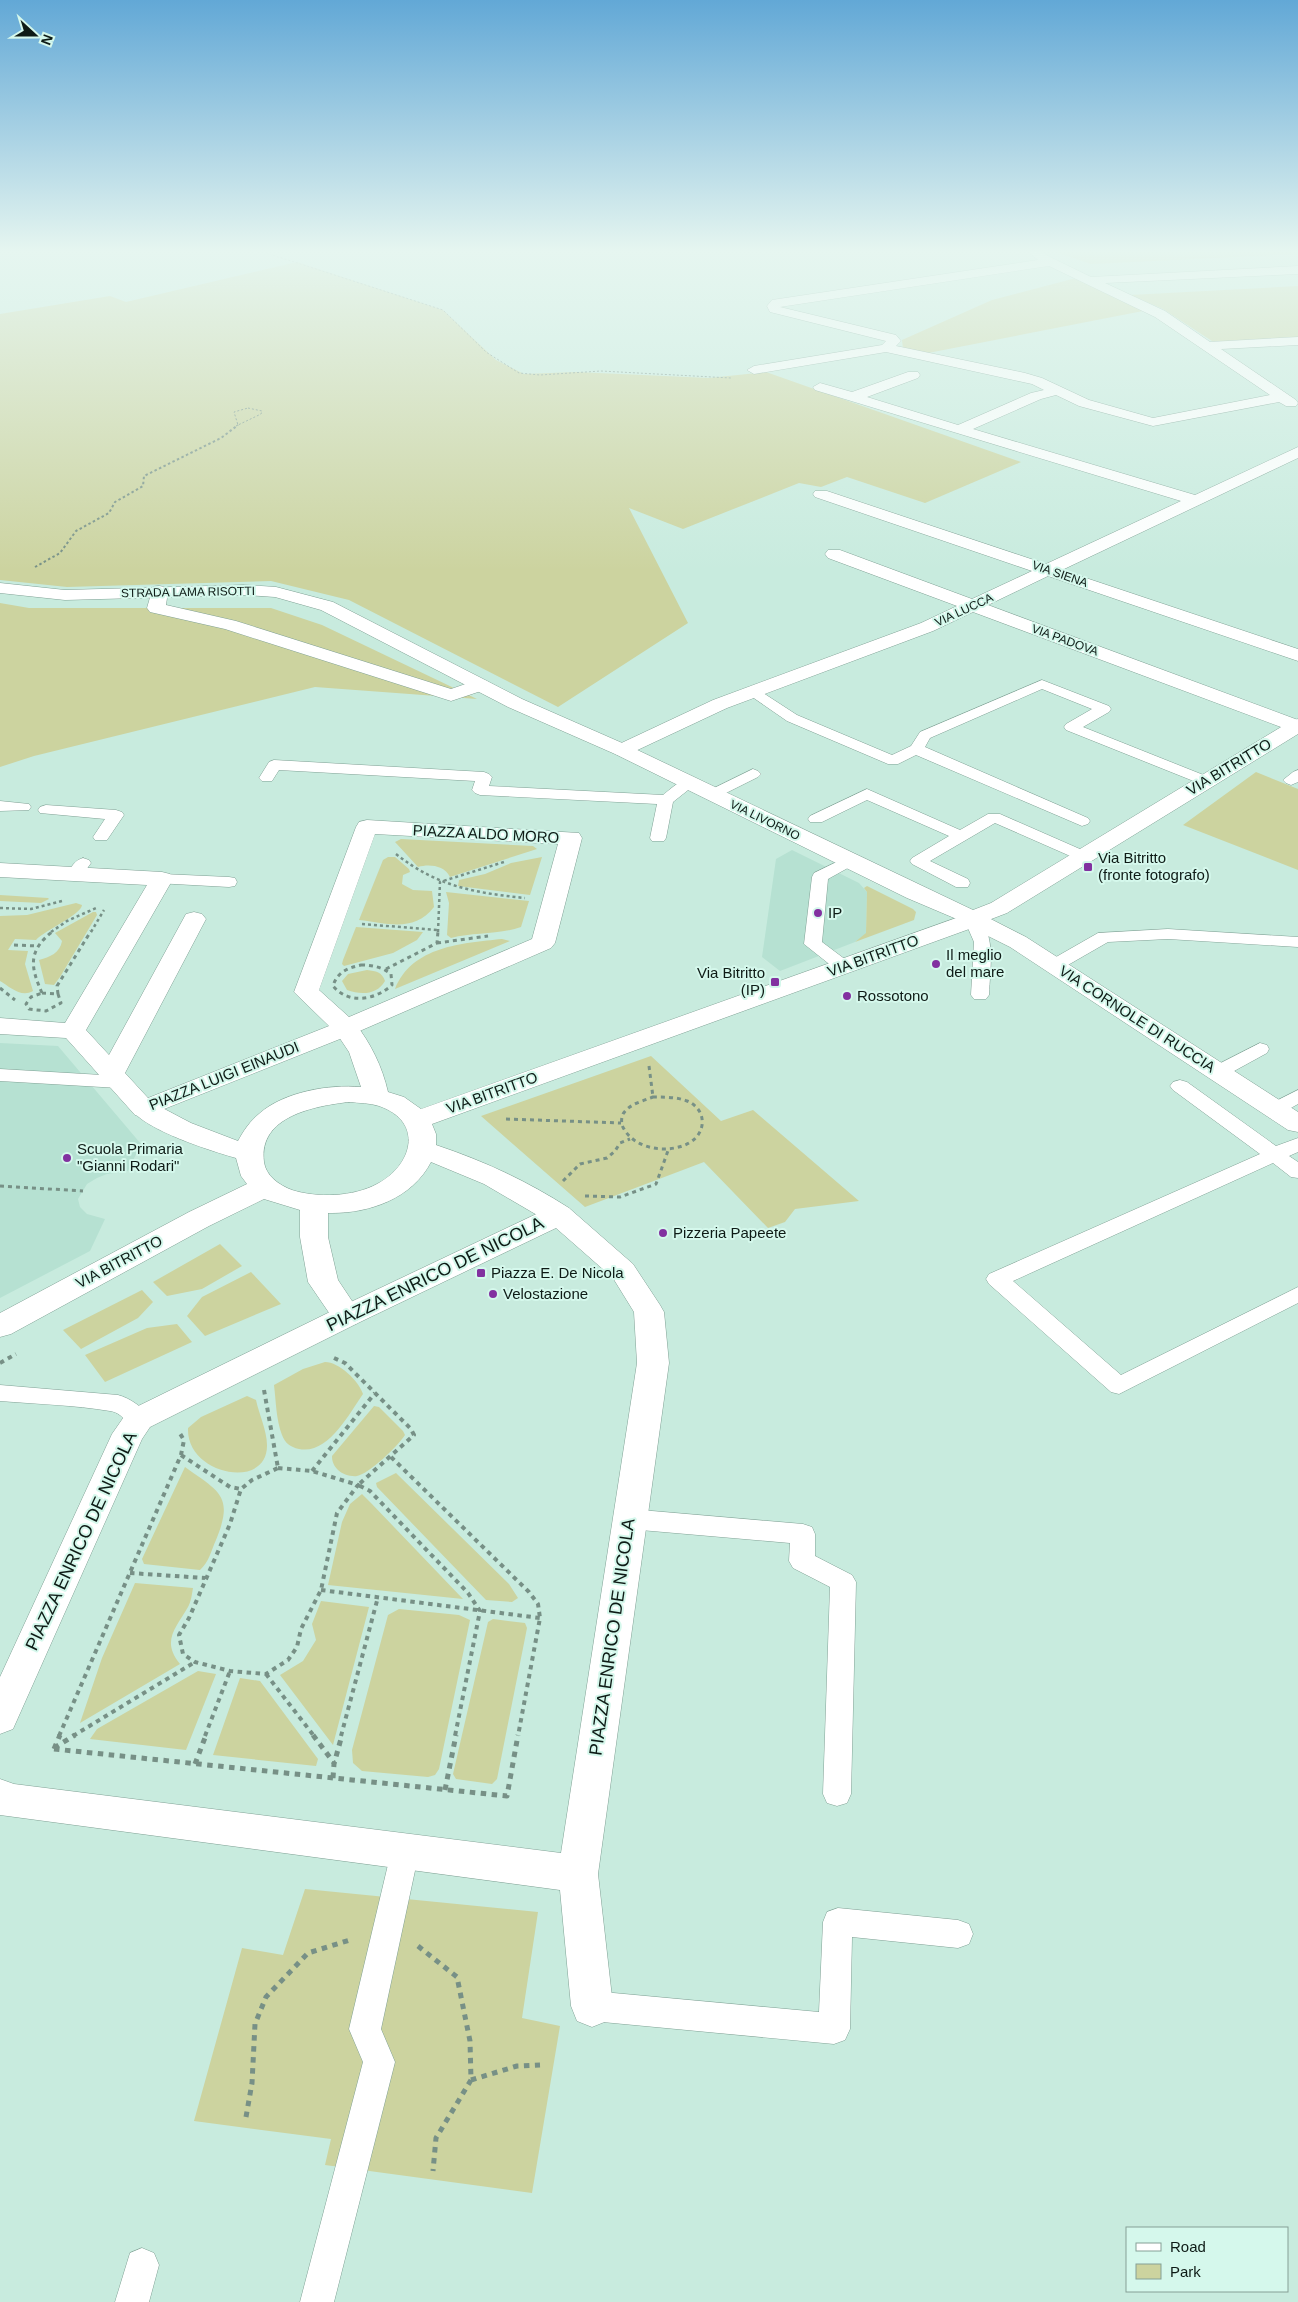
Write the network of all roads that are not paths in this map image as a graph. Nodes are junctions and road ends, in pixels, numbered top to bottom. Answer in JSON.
{"nodes":[{"id":1,"x":835,"y":356,"type":"edge"},
{"id":2,"x":926,"y":356,"type":"edge"},
{"id":3,"x":1223,"y":356,"type":"edge"},
{"id":4,"x":754,"y":370,"type":"road end"},
{"id":5,"x":913,"y":375,"type":"dead end"},
{"id":6,"x":820,"y":387,"type":"dead end"},
{"id":7,"x":1298,"y":388,"type":"edge"},
{"id":8,"x":1057,"y":391,"type":"junction"},
{"id":9,"x":1276,"y":394,"type":"junction"},
{"id":10,"x":853,"y":397,"type":"junction"},
{"id":11,"x":1298,"y":406,"type":"edge"},
{"id":12,"x":958,"y":430,"type":"junction"},
{"id":13,"x":1298,"y":452,"type":"edge"},
{"id":14,"x":821,"y":494,"type":"dead end"},
{"id":15,"x":1196,"y":500,"type":"junction"},
{"id":16,"x":834,"y":554,"type":"dead end"},
{"id":17,"x":1049,"y":571,"type":"junction"},
{"id":18,"x":0,"y":588,"type":"edge"},
{"id":19,"x":160,"y":592,"type":"junction"},
{"id":20,"x":974,"y":606,"type":"junction"},
{"id":21,"x":1298,"y":655,"type":"edge"},
{"id":22,"x":480,"y":685,"type":"junction"},
{"id":23,"x":752,"y":692,"type":"junction"},
{"id":24,"x":557,"y":722,"type":"joint"},
{"id":25,"x":1297,"y":726,"type":"edge"},
{"id":26,"x":916,"y":749,"type":"junction"},
{"id":27,"x":622,"y":750,"type":"junction"},
{"id":28,"x":753,"y":774,"type":"dead end"},
{"id":29,"x":267,"y":778,"type":"dead end"},
{"id":30,"x":1206,"y":781,"type":"junction"},
{"id":31,"x":689,"y":783,"type":"junction"},
{"id":32,"x":713,"y":794,"type":"junction"},
{"id":33,"x":666,"y":800,"type":"junction"},
{"id":34,"x":0,"y":806,"type":"edge"},
{"id":35,"x":23,"y":807,"type":"dead end"},
{"id":36,"x":46,"y":810,"type":"dead end"},
{"id":37,"x":816,"y":819,"type":"dead end"},
{"id":38,"x":1082,"y":821,"type":"dead end"},
{"id":39,"x":960,"y":836,"type":"junction"},
{"id":40,"x":101,"y":837,"type":"dead end"},
{"id":41,"x":658,"y":838,"type":"dead end"},
{"id":42,"x":1084,"y":856,"type":"junction"},
{"id":43,"x":849,"y":862,"type":"junction"},
{"id":44,"x":0,"y":870,"type":"edge"},
{"id":45,"x":162,"y":879,"type":"junction"},
{"id":46,"x":229,"y":882,"type":"dead end"},
{"id":47,"x":962,"y":883,"type":"dead end"},
{"id":48,"x":194,"y":919,"type":"dead end"},
{"id":49,"x":973,"y":919,"type":"junction"},
{"id":50,"x":1298,"y":942,"type":"edge"},
{"id":51,"x":1055,"y":965,"type":"junction"},
{"id":52,"x":844,"y":967,"type":"junction"},
{"id":53,"x":980,"y":995,"type":"dead end"},
{"id":54,"x":0,"y":1026,"type":"edge"},
{"id":55,"x":346,"y":1028,"type":"junction"},
{"id":56,"x":74,"y":1031,"type":"junction"},
{"id":57,"x":1260,"y":1049,"type":"dead end"},
{"id":58,"x":1218,"y":1072,"type":"junction"},
{"id":59,"x":0,"y":1075,"type":"edge"},
{"id":60,"x":115,"y":1077,"type":"junction"},
{"id":61,"x":1180,"y":1086,"type":"dead end"},
{"id":62,"x":1298,"y":1096,"type":"edge"},
{"id":63,"x":376,"y":1097,"type":"junction"},
{"id":64,"x":144,"y":1109,"type":"junction"},
{"id":65,"x":1275,"y":1109,"type":"junction"},
{"id":66,"x":416,"y":1120,"type":"junction"},
{"id":67,"x":1298,"y":1124,"type":"edge"},
{"id":68,"x":1298,"y":1144,"type":"edge"},
{"id":69,"x":423,"y":1150,"type":"junction"},
{"id":70,"x":248,"y":1154,"type":"junction"},
{"id":71,"x":1273,"y":1154,"type":"junction"},
{"id":72,"x":1298,"y":1172,"type":"edge"},
{"id":73,"x":265,"y":1187,"type":"junction"},
{"id":74,"x":314,"y":1204,"type":"junction"},
{"id":75,"x":567,"y":1205,"type":"junction"},
{"id":76,"x":1298,"y":1294,"type":"edge"},
{"id":77,"x":347,"y":1316,"type":"junction"},
{"id":78,"x":0,"y":1326,"type":"edge"},
{"id":79,"x":0,"y":1393,"type":"edge"},
{"id":80,"x":139,"y":1419,"type":"junction"},
{"id":81,"x":629,"y":1519,"type":"junction"},
{"id":82,"x":0,"y":1718,"type":"edge"},
{"id":83,"x":837,"y":1794,"type":"dead end"},
{"id":84,"x":0,"y":1796,"type":"edge"},
{"id":85,"x":405,"y":1852,"type":"junction"},
{"id":86,"x":578,"y":1874,"type":"junction"},
{"id":87,"x":958,"y":1934,"type":"dead end"},
{"id":88,"x":592,"y":2006,"type":"joint"},
{"id":89,"x":142,"y":2265,"type":"dead end"},
{"id":90,"x":132,"y":2302,"type":"edge"},
{"id":91,"x":317,"y":2302,"type":"edge"}],
"edges":[{"from":1,"to":4,"type":"street"},
{"from":2,"to":8,"type":"street"},
{"from":3,"to":9,"type":"street"},
{"from":5,"to":10,"type":"street"},
{"from":6,"to":10,"type":"street"},
{"from":7,"to":9,"type":"street"},
{"from":8,"to":9,"type":"street"},
{"from":8,"to":12,"type":"street"},
{"from":9,"to":11,"type":"street"},
{"from":10,"to":12,"type":"street"},
{"from":12,"to":15,"type":"street"},
{"from":13,"to":15,"type":"street","name":"VIA LUCCA"},
{"from":14,"to":17,"type":"street","name":"VIA SIENA"},
{"from":15,"to":17,"type":"street","name":"VIA LUCCA"},
{"from":16,"to":20,"type":"street","name":"VIA PADOVA"},
{"from":17,"to":20,"type":"street","name":"VIA LUCCA"},
{"from":17,"to":21,"type":"street","name":"VIA SIENA"},
{"from":18,"to":19,"type":"street","name":"STRADA LAMA RISOTTI"},
{"from":19,"to":22,"type":"street","name":"STRADA LAMA RISOTTI"},
{"from":19,"to":22,"type":"street"},
{"from":20,"to":23,"type":"street","name":"VIA LUCCA"},
{"from":20,"to":25,"type":"street","name":"VIA PADOVA"},
{"from":22,"to":24,"type":"street","name":"STRADA LAMA RISOTTI"},
{"from":23,"to":26,"type":"lane"},
{"from":23,"to":27,"type":"street","name":"VIA LUCCA"},
{"from":24,"to":27,"type":"street","name":"VIA LIVORNO"},
{"from":25,"to":30,"type":"street","name":"VIA BITRITTO"},
{"from":26,"to":30,"type":"lane"},
{"from":26,"to":38,"type":"lane"},
{"from":27,"to":31,"type":"street","name":"VIA LIVORNO"},
{"from":28,"to":32,"type":"lane"},
{"from":29,"to":33,"type":"lane"},
{"from":30,"to":42,"type":"street","name":"VIA BITRITTO"},
{"from":31,"to":32,"type":"street","name":"VIA LIVORNO"},
{"from":31,"to":33,"type":"lane"},
{"from":32,"to":43,"type":"street","name":"VIA LIVORNO"},
{"from":33,"to":41,"type":"lane"},
{"from":34,"to":35,"type":"lane"},
{"from":36,"to":40,"type":"lane"},
{"from":37,"to":39,"type":"lane"},
{"from":39,"to":42,"type":"lane"},
{"from":39,"to":47,"type":"lane"},
{"from":42,"to":49,"type":"street","name":"VIA BITRITTO"},
{"from":43,"to":49,"type":"street","name":"VIA LIVORNO"},
{"from":43,"to":52,"type":"lane"},
{"from":44,"to":45,"type":"street"},
{"from":45,"to":46,"type":"lane"},
{"from":45,"to":56,"type":"street"},
{"from":48,"to":60,"type":"street"},
{"from":49,"to":51,"type":"street","name":"VIA CORNOLE DI RUCCIA"},
{"from":49,"to":52,"type":"street","name":"VIA BITRITTO"},
{"from":49,"to":53,"type":"lane"},
{"from":50,"to":51,"type":"lane"},
{"from":51,"to":58,"type":"street","name":"VIA CORNOLE DI RUCCIA"},
{"from":52,"to":66,"type":"street","name":"VIA BITRITTO"},
{"from":54,"to":56,"type":"street"},
{"from":55,"to":55,"type":"street","name":"PIAZZA ALDO MORO"},
{"from":55,"to":63,"type":"street"},
{"from":55,"to":64,"type":"street","name":"PIAZZA LUIGI EINAUDI"},
{"from":56,"to":60,"type":"street","name":"PIAZZA LUIGI EINAUDI"},
{"from":57,"to":58,"type":"lane"},
{"from":58,"to":65,"type":"street","name":"VIA CORNOLE DI RUCCIA"},
{"from":59,"to":60,"type":"lane"},
{"from":60,"to":64,"type":"street","name":"PIAZZA LUIGI EINAUDI"},
{"from":61,"to":71,"type":"lane"},
{"from":62,"to":65,"type":"lane"},
{"from":63,"to":66,"type":"street"},
{"from":63,"to":70,"type":"street"},
{"from":64,"to":70,"type":"street"},
{"from":65,"to":67,"type":"street","name":"VIA CORNOLE DI RUCCIA"},
{"from":66,"to":69,"type":"street"},
{"from":68,"to":71,"type":"lane"},
{"from":69,"to":74,"type":"street"},
{"from":69,"to":75,"type":"street"},
{"from":70,"to":73,"type":"street"},
{"from":71,"to":72,"type":"lane"},
{"from":71,"to":76,"type":"lane"},
{"from":73,"to":74,"type":"street"},
{"from":73,"to":78,"type":"street","name":"VIA BITRITTO"},
{"from":74,"to":77,"type":"street"},
{"from":75,"to":77,"type":"street","name":"PIAZZA ENRICO DE NICOLA"},
{"from":75,"to":81,"type":"street","name":"PIAZZA ENRICO DE NICOLA"},
{"from":77,"to":80,"type":"street","name":"PIAZZA ENRICO DE NICOLA"},
{"from":79,"to":80,"type":"lane"},
{"from":80,"to":82,"type":"street","name":"PIAZZA ENRICO DE NICOLA"},
{"from":81,"to":83,"type":"lane"},
{"from":81,"to":86,"type":"street","name":"PIAZZA ENRICO DE NICOLA"},
{"from":84,"to":85,"type":"street"},
{"from":85,"to":86,"type":"street"},
{"from":85,"to":91,"type":"lane"},
{"from":86,"to":88,"type":"street","name":"PIAZZA ENRICO DE NICOLA"},
{"from":87,"to":88,"type":"lane"},
{"from":89,"to":90,"type":"lane"}]}
